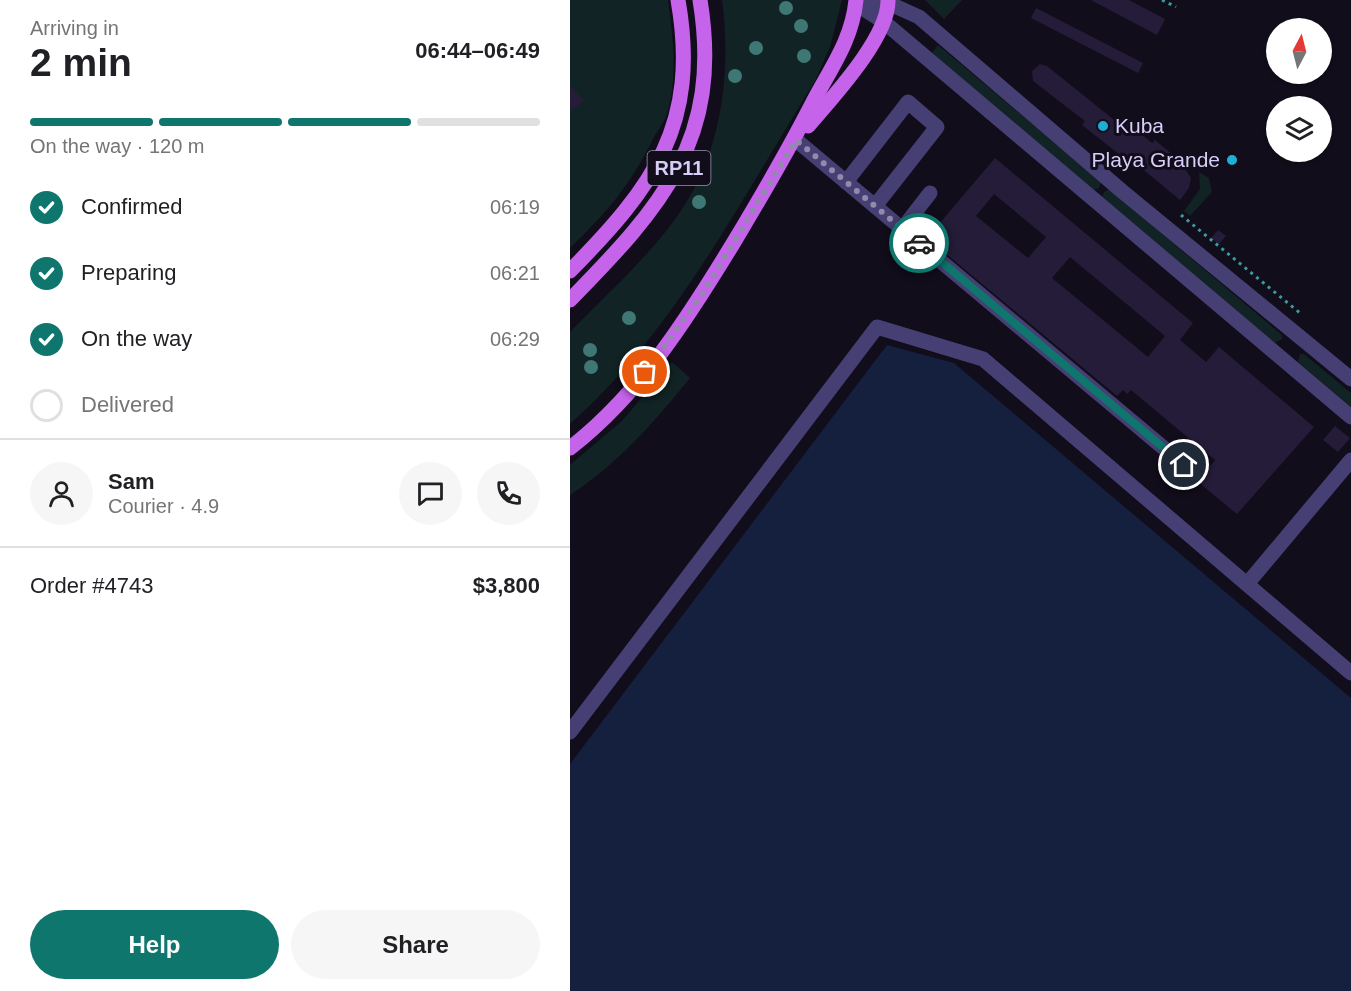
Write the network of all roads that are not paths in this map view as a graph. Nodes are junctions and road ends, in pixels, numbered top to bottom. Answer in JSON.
{"nodes":[{"id":1,"x":678,"y":0,"type":"edge"},
{"id":2,"x":700,"y":0,"type":"edge"},
{"id":3,"x":856,"y":2,"type":"edge"},
{"id":4,"x":888,"y":2,"type":"edge"},
{"id":5,"x":884,"y":22,"type":"junction"},
{"id":6,"x":796,"y":140,"type":"junction"},
{"id":7,"x":846,"y":182,"type":"junction"},
{"id":8,"x":930,"y":194,"type":"dead end"},
{"id":9,"x":875,"y":206,"type":"junction"},
{"id":10,"x":902,"y":229,"type":"junction"},
{"id":11,"x":570,"y":271,"type":"edge"},
{"id":12,"x":570,"y":300,"type":"edge"},
{"id":13,"x":1351,"y":380,"type":"edge"},
{"id":14,"x":1351,"y":417,"type":"edge"},
{"id":15,"x":570,"y":448,"type":"edge"},
{"id":16,"x":1351,"y":460,"type":"edge"},
{"id":17,"x":1184,"y":465,"type":"dead end"},
{"id":18,"x":1247,"y":584,"type":"junction"},
{"id":19,"x":1351,"y":673,"type":"edge"},
{"id":20,"x":570,"y":732,"type":"edge"}],
"edges":[{"from":1,"to":11,"type":"main road","number":"RP11"},
{"from":2,"to":12,"type":"main road","number":"RP11"},
{"from":3,"to":4,"type":"street"},
{"from":3,"to":5,"type":"street"},
{"from":3,"to":6,"type":"main road"},
{"from":4,"to":5,"type":"main road"},
{"from":4,"to":13,"type":"street"},
{"from":5,"to":6,"type":"main road"},
{"from":5,"to":14,"type":"street"},
{"from":6,"to":7,"type":"street"},
{"from":6,"to":15,"type":"main road"},
{"from":7,"to":9,"type":"street"},
{"from":7,"to":9,"type":"street"},
{"from":8,"to":10,"type":"street"},
{"from":9,"to":10,"type":"street"},
{"from":10,"to":17,"type":"street"},
{"from":16,"to":18,"type":"street"},
{"from":18,"to":19,"type":"street"},
{"from":18,"to":20,"type":"street"}]}
